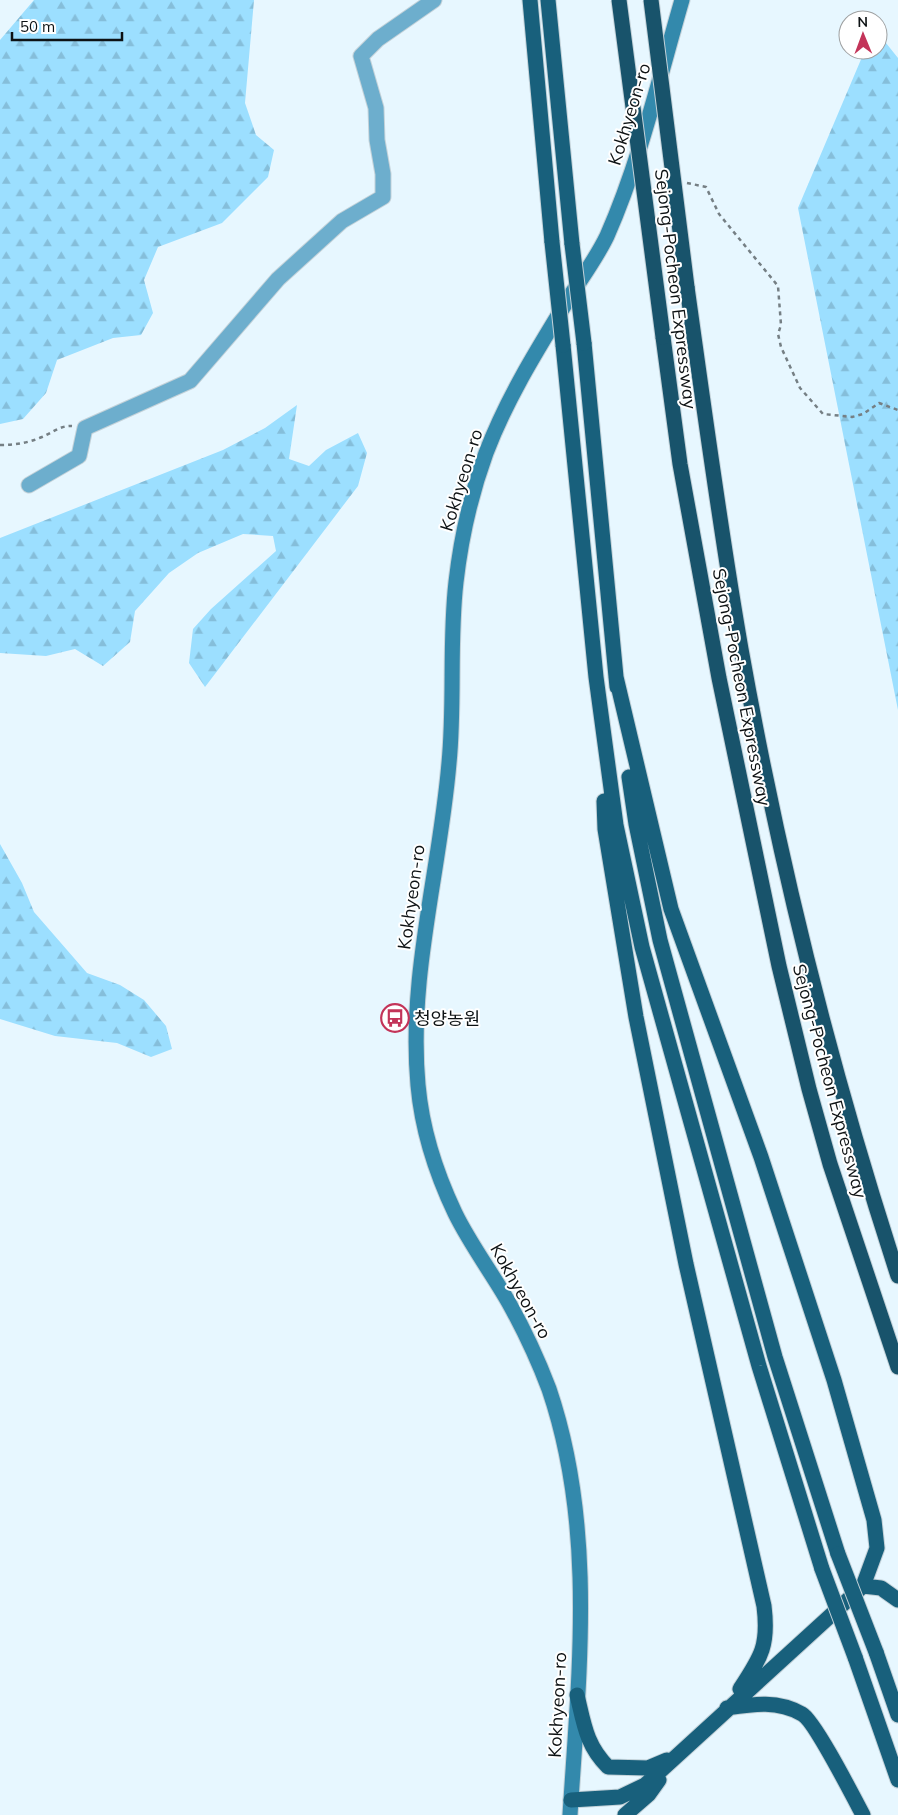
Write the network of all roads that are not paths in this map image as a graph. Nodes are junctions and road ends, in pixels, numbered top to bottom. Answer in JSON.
{"nodes":[{"id":1,"x":434,"y":0,"type":"edge"},
{"id":2,"x":530,"y":0,"type":"edge"},
{"id":3,"x":548,"y":0,"type":"edge"},
{"id":4,"x":619,"y":0,"type":"edge"},
{"id":5,"x":651,"y":0,"type":"edge"},
{"id":6,"x":682,"y":0,"type":"edge"},
{"id":7,"x":29,"y":485,"type":"dead end"},
{"id":8,"x":596,"y":677,"type":"junction"},
{"id":9,"x":616,"y":677,"type":"junction"},
{"id":10,"x":898,"y":1276,"type":"edge"},
{"id":11,"x":898,"y":1367,"type":"edge"},
{"id":12,"x":863,"y":1586,"type":"junction"},
{"id":13,"x":898,"y":1600,"type":"edge"},
{"id":14,"x":577,"y":1695,"type":"junction"},
{"id":15,"x":727,"y":1708,"type":"junction"},
{"id":16,"x":898,"y":1715,"type":"edge"},
{"id":17,"x":677,"y":1756,"type":"junction"},
{"id":18,"x":898,"y":1780,"type":"edge"},
{"id":19,"x":570,"y":1808,"type":"edge"},
{"id":20,"x":625,"y":1815,"type":"edge"},
{"id":21,"x":863,"y":1815,"type":"edge"}],
"edges":[{"from":1,"to":7,"type":"street"},
{"from":2,"to":8,"type":"highway","bridge":true},
{"from":3,"to":9,"type":"highway","bridge":true},
{"from":4,"to":11,"type":"highway","name":"Sejong-Pocheon Expressway","bridge":true},
{"from":5,"to":10,"type":"highway","name":"Sejong-Pocheon Expressway","bridge":true},
{"from":6,"to":14,"type":"main road","name":"Kokhyeon-ro"},
{"from":8,"to":15,"type":"highway"},
{"from":8,"to":18,"type":"highway","bridge":true},
{"from":9,"to":12,"type":"highway"},
{"from":9,"to":16,"type":"highway","bridge":true},
{"from":12,"to":13,"type":"highway"},
{"from":12,"to":15,"type":"highway"},
{"from":14,"to":17,"type":"highway"},
{"from":14,"to":19,"type":"main road","name":"Kokhyeon-ro"},
{"from":15,"to":17,"type":"highway"},
{"from":15,"to":21,"type":"highway"},
{"from":17,"to":19,"type":"highway"},
{"from":17,"to":20,"type":"highway"}]}
